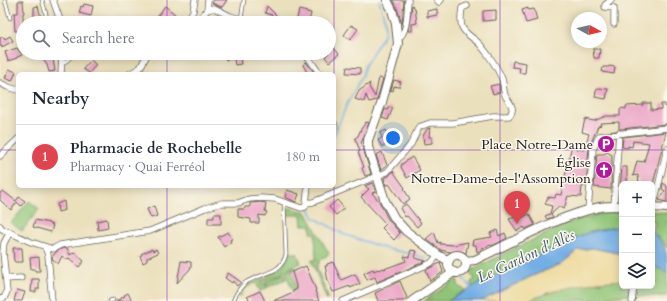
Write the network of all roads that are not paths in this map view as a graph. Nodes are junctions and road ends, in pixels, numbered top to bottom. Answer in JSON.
{"nodes":[{"id":1,"x":5,"y":0,"type":"edge"},
{"id":2,"x":42,"y":0,"type":"edge"},
{"id":3,"x":53,"y":0,"type":"edge"},
{"id":4,"x":195,"y":0,"type":"edge"},
{"id":5,"x":208,"y":0,"type":"edge"},
{"id":6,"x":244,"y":0,"type":"edge"},
{"id":7,"x":387,"y":0,"type":"edge"},
{"id":8,"x":408,"y":0,"type":"edge"},
{"id":9,"x":437,"y":0,"type":"edge"},
{"id":10,"x":441,"y":0,"type":"edge"},
{"id":11,"x":611,"y":0,"type":"edge"},
{"id":12,"x":467,"y":6,"type":"dead end"},
{"id":13,"x":207,"y":10,"type":"junction"},
{"id":14,"x":46,"y":16,"type":"edge"},
{"id":15,"x":59,"y":16,"type":"edge"},
{"id":16,"x":190,"y":16,"type":"edge"},
{"id":17,"x":202,"y":16,"type":"edge"},
{"id":18,"x":230,"y":16,"type":"edge"},
{"id":19,"x":241,"y":16,"type":"edge"},
{"id":20,"x":10,"y":18,"type":"dead end"},
{"id":21,"x":614,"y":24,"type":"dead end"},
{"id":22,"x":398,"y":38,"type":"junction"},
{"id":23,"x":61,"y":60,"type":"edge"},
{"id":24,"x":67,"y":60,"type":"edge"},
{"id":25,"x":143,"y":60,"type":"edge"},
{"id":26,"x":310,"y":60,"type":"edge"},
{"id":27,"x":61,"y":65,"type":"junction"},
{"id":28,"x":61,"y":72,"type":"edge"},
{"id":29,"x":133,"y":72,"type":"edge"},
{"id":30,"x":319,"y":72,"type":"edge"},
{"id":31,"x":387,"y":80,"type":"junction"},
{"id":32,"x":0,"y":83,"type":"edge"},
{"id":33,"x":16,"y":89,"type":"edge"},
{"id":34,"x":667,"y":128,"type":"edge"},
{"id":35,"x":619,"y":133,"type":"junction"},
{"id":36,"x":16,"y":141,"type":"edge"},
{"id":37,"x":667,"y":149,"type":"edge"},
{"id":38,"x":0,"y":156,"type":"edge"},
{"id":39,"x":377,"y":176,"type":"junction"},
{"id":40,"x":308,"y":188,"type":"edge"},
{"id":41,"x":655,"y":197,"type":"edge"},
{"id":42,"x":284,"y":202,"type":"junction"},
{"id":43,"x":306,"y":203,"type":"junction"},
{"id":44,"x":618,"y":206,"type":"edge"},
{"id":45,"x":667,"y":208,"type":"edge"},
{"id":46,"x":655,"y":209,"type":"edge"},
{"id":47,"x":588,"y":210,"type":"junction"},
{"id":48,"x":0,"y":226,"type":"edge"},
{"id":49,"x":10,"y":232,"type":"junction"},
{"id":50,"x":45,"y":247,"type":"junction"},
{"id":51,"x":444,"y":258,"type":"junction"},
{"id":52,"x":466,"y":261,"type":"junction"},
{"id":53,"x":454,"y":272,"type":"junction"},
{"id":54,"x":6,"y":278,"type":"junction"},
{"id":55,"x":21,"y":278,"type":"dead end"},
{"id":56,"x":634,"y":289,"type":"edge"},
{"id":57,"x":0,"y":299,"type":"edge"},
{"id":58,"x":632,"y":299,"type":"edge"},
{"id":59,"x":52,"y":301,"type":"edge"},
{"id":60,"x":233,"y":301,"type":"edge"},
{"id":61,"x":343,"y":301,"type":"edge"},
{"id":62,"x":412,"y":301,"type":"edge"}],
"edges":[{"from":1,"to":20,"type":"lane"},
{"from":2,"to":14,"type":"lane"},
{"from":3,"to":15,"type":"street"},
{"from":4,"to":16,"type":"street"},
{"from":5,"to":13,"type":"street"},
{"from":6,"to":19,"type":"lane"},
{"from":7,"to":22,"type":"main road"},
{"from":7,"to":31,"type":"main road"},
{"from":8,"to":22,"type":"street"},
{"from":9,"to":10,"type":"street"},
{"from":11,"to":21,"type":"street"},
{"from":12,"to":39,"type":"street"},
{"from":13,"to":17,"type":"street"},
{"from":13,"to":18,"type":"street"},
{"from":22,"to":31,"type":"main road"},
{"from":23,"to":27,"type":"street"},
{"from":24,"to":27,"type":"lane"},
{"from":25,"to":29,"type":"street"},
{"from":26,"to":30,"type":"street"},
{"from":27,"to":28,"type":"street"},
{"from":31,"to":39,"type":"main road"},
{"from":32,"to":33,"type":"street"},
{"from":34,"to":35,"type":"street"},
{"from":35,"to":44,"type":"street"},
{"from":35,"to":47,"type":"street"},
{"from":36,"to":38,"type":"street"},
{"from":37,"to":41,"type":"street"},
{"from":39,"to":43,"type":"street"},
{"from":39,"to":51,"type":"main road"},
{"from":40,"to":43,"type":"street"},
{"from":42,"to":43,"type":"street"},
{"from":42,"to":50,"type":"street"},
{"from":42,"to":60,"type":"lane"},
{"from":44,"to":47,"type":"main road"},
{"from":45,"to":46,"type":"main road"},
{"from":47,"to":52,"type":"main road"},
{"from":48,"to":49,"type":"street"},
{"from":49,"to":50,"type":"street"},
{"from":49,"to":54,"type":"street"},
{"from":50,"to":59,"type":"street"},
{"from":51,"to":52,"type":"main road"},
{"from":51,"to":53,"type":"main road"},
{"from":51,"to":61,"type":"street"},
{"from":52,"to":53,"type":"main road"},
{"from":53,"to":62,"type":"main road"},
{"from":54,"to":55,"type":"street"},
{"from":54,"to":57,"type":"street"},
{"from":56,"to":58,"type":"street"}]}
